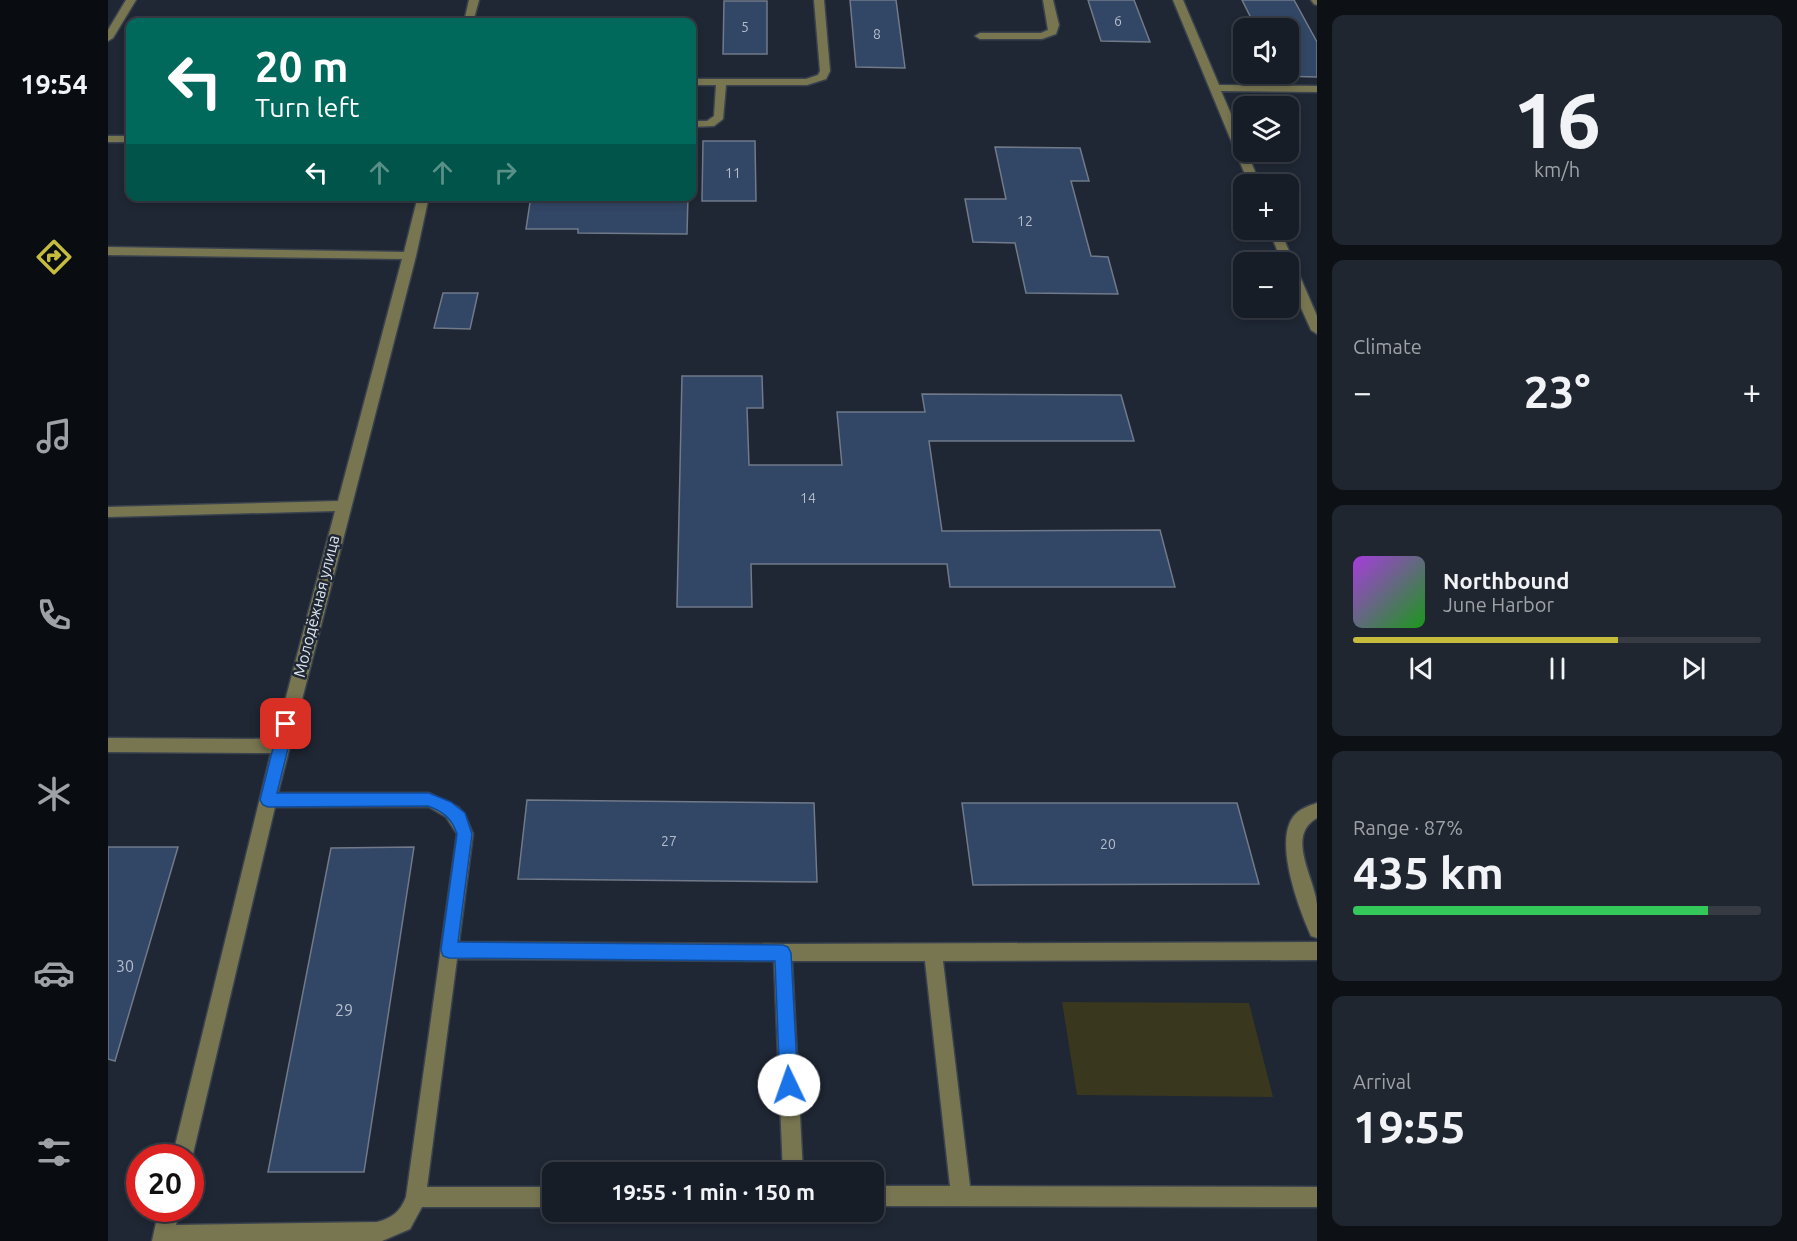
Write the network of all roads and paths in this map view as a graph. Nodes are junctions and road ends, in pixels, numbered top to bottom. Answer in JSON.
{"nodes":[{"id":1,"x":130,"y":0,"type":"edge"},
{"id":2,"x":474,"y":0,"type":"edge"},
{"id":3,"x":819,"y":0,"type":"edge"},
{"id":4,"x":1048,"y":0,"type":"edge"},
{"id":5,"x":1178,"y":0,"type":"edge"},
{"id":6,"x":469,"y":18,"type":"edge"},
{"id":7,"x":980,"y":36,"type":"dead end"},
{"id":8,"x":108,"y":38,"type":"edge"},
{"id":9,"x":696,"y":82,"type":"edge"},
{"id":10,"x":721,"y":82,"type":"junction"},
{"id":11,"x":1214,"y":88,"type":"junction"},
{"id":12,"x":1317,"y":89,"type":"edge"},
{"id":13,"x":696,"y":124,"type":"edge"},
{"id":14,"x":108,"y":139,"type":"edge"},
{"id":15,"x":126,"y":139,"type":"edge"},
{"id":16,"x":1251,"y":174,"type":"edge"},
{"id":17,"x":423,"y":201,"type":"edge"},
{"id":18,"x":108,"y":251,"type":"edge"},
{"id":19,"x":410,"y":256,"type":"junction"},
{"id":20,"x":1299,"y":288,"type":"edge"},
{"id":21,"x":1317,"y":330,"type":"edge"},
{"id":22,"x":342,"y":506,"type":"junction"},
{"id":23,"x":108,"y":512,"type":"edge"},
{"id":24,"x":108,"y":745,"type":"edge"},
{"id":25,"x":281,"y":746,"type":"junction"},
{"id":26,"x":268,"y":800,"type":"junction"},
{"id":27,"x":1317,"y":810,"type":"edge"},
{"id":28,"x":1317,"y":930,"type":"edge"},
{"id":29,"x":449,"y":950,"type":"junction"},
{"id":30,"x":1317,"y":951,"type":"edge"},
{"id":31,"x":933,"y":952,"type":"junction"},
{"id":32,"x":783,"y":953,"type":"junction"},
{"id":33,"x":185,"y":1144,"type":"edge"},
{"id":34,"x":792,"y":1162,"type":"edge"},
{"id":35,"x":884,"y":1196,"type":"edge"},
{"id":36,"x":961,"y":1196,"type":"junction"},
{"id":37,"x":416,"y":1197,"type":"junction"},
{"id":38,"x":542,"y":1197,"type":"edge"},
{"id":39,"x":1317,"y":1197,"type":"edge"},
{"id":40,"x":166,"y":1222,"type":"edge"},
{"id":41,"x":162,"y":1238,"type":"edge"}],
"edges":[{"from":1,"to":8,"type":"street"},
{"from":2,"to":6,"type":"street"},
{"from":3,"to":10,"type":"street"},
{"from":4,"to":7,"type":"street"},
{"from":5,"to":11,"type":"street"},
{"from":9,"to":10,"type":"street"},
{"from":10,"to":13,"type":"street"},
{"from":11,"to":12,"type":"street"},
{"from":11,"to":16,"type":"street"},
{"from":14,"to":15,"type":"street"},
{"from":17,"to":19,"type":"street","name":"Молодёжная улица"},
{"from":18,"to":19,"type":"street"},
{"from":19,"to":22,"type":"street","name":"Молодёжная улица"},
{"from":20,"to":21,"type":"street"},
{"from":22,"to":23,"type":"street"},
{"from":22,"to":25,"type":"street","name":"Молодёжная улица"},
{"from":24,"to":25,"type":"street"},
{"from":25,"to":26,"type":"street","name":"Молодёжная улица"},
{"from":26,"to":29,"type":"street"},
{"from":26,"to":33,"type":"street","name":"Молодёжная улица"},
{"from":27,"to":28,"type":"street"},
{"from":29,"to":32,"type":"street"},
{"from":29,"to":37,"type":"street"},
{"from":30,"to":31,"type":"street"},
{"from":31,"to":32,"type":"street"},
{"from":31,"to":36,"type":"street"},
{"from":32,"to":34,"type":"street"},
{"from":35,"to":36,"type":"street"},
{"from":36,"to":39,"type":"street"},
{"from":37,"to":38,"type":"street"},
{"from":37,"to":41,"type":"street"},
{"from":40,"to":41,"type":"street"}]}
